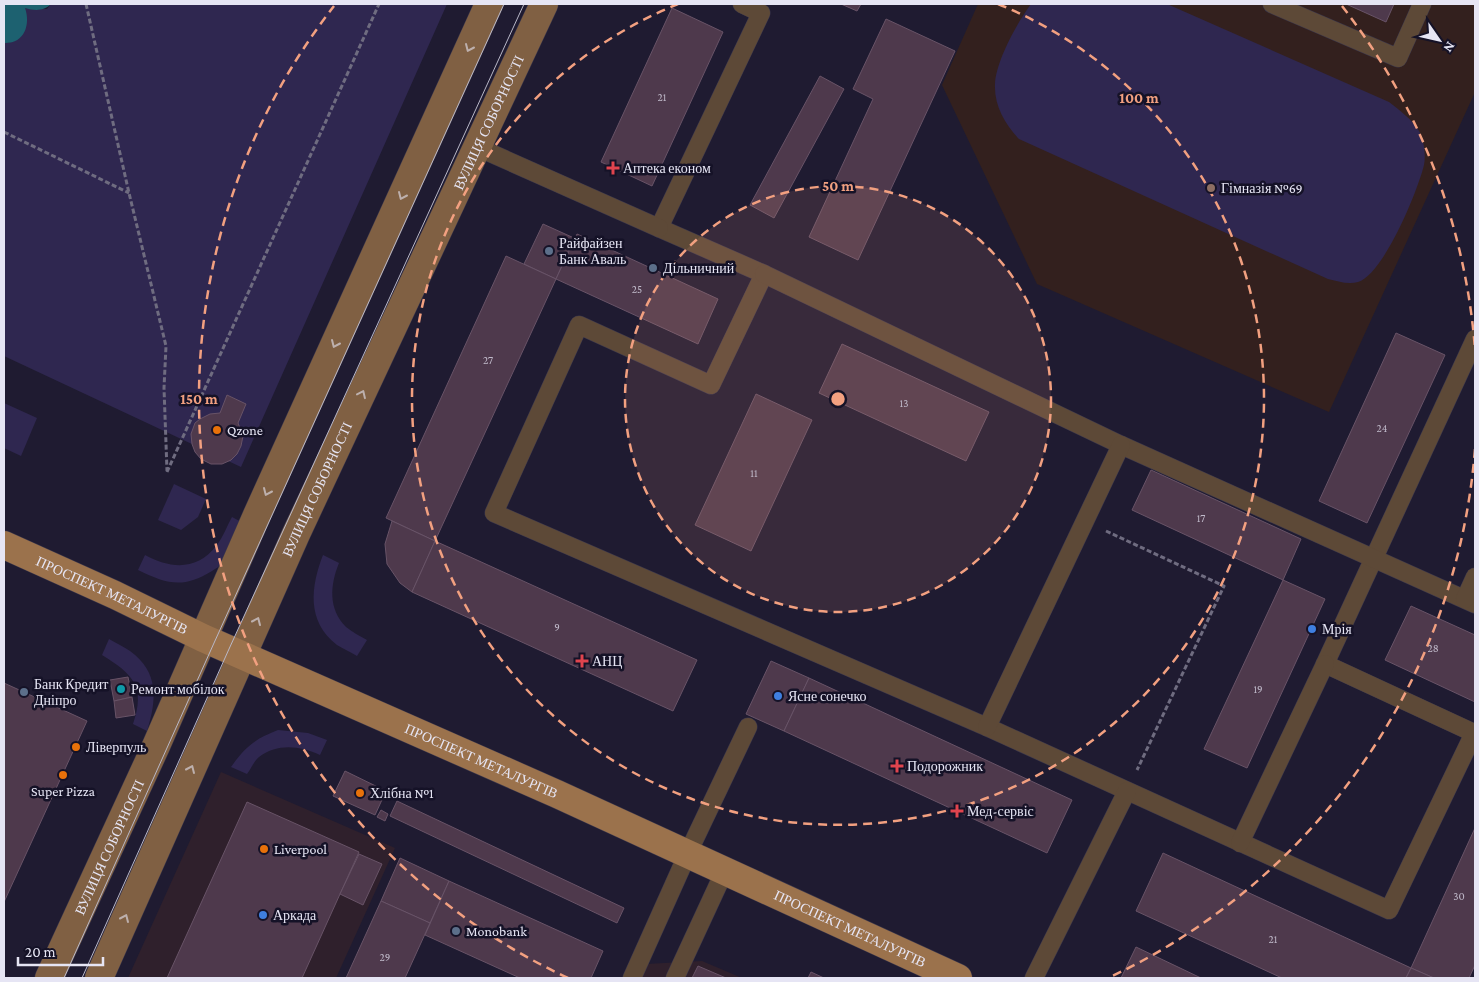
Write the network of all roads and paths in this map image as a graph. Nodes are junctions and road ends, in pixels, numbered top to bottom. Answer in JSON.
{"nodes":[{"id":1,"x":86,"y":4,"type":"edge"},
{"id":2,"x":379,"y":4,"type":"edge"},
{"id":3,"x":489,"y":4,"type":"edge"},
{"id":4,"x":544,"y":4,"type":"edge"},
{"id":5,"x":742,"y":4,"type":"edge"},
{"id":6,"x":1272,"y":4,"type":"edge"},
{"id":7,"x":1422,"y":4,"type":"edge"},
{"id":8,"x":4,"y":132,"type":"edge"},
{"id":9,"x":477,"y":146,"type":"junction"},
{"id":10,"x":129,"y":193,"type":"junction"},
{"id":11,"x":659,"y":228,"type":"junction"},
{"id":12,"x":764,"y":274,"type":"junction"},
{"id":13,"x":1475,"y":339,"type":"edge"},
{"id":14,"x":1121,"y":445,"type":"junction"},
{"id":15,"x":1085,"y":521,"type":"junction"},
{"id":16,"x":4,"y":545,"type":"edge"},
{"id":17,"x":1374,"y":559,"type":"junction"},
{"id":18,"x":1475,"y":577,"type":"edge"},
{"id":19,"x":1470,"y":602,"type":"edge"},
{"id":20,"x":203,"y":638,"type":"junction"},
{"id":21,"x":242,"y":654,"type":"junction"},
{"id":22,"x":1326,"y":664,"type":"junction"},
{"id":23,"x":748,"y":727,"type":"dead end"},
{"id":24,"x":987,"y":727,"type":"junction"},
{"id":25,"x":1127,"y":791,"type":"junction"},
{"id":26,"x":1240,"y":843,"type":"junction"},
{"id":27,"x":688,"y":853,"type":"junction"},
{"id":28,"x":725,"y":870,"type":"junction"},
{"id":29,"x":49,"y":978,"type":"edge"},
{"id":30,"x":98,"y":978,"type":"edge"},
{"id":31,"x":632,"y":978,"type":"edge"},
{"id":32,"x":675,"y":978,"type":"edge"},
{"id":33,"x":958,"y":978,"type":"edge"},
{"id":34,"x":1034,"y":978,"type":"edge"}],
"edges":[{"from":1,"to":10,"type":"path"},
{"from":2,"to":10,"type":"path"},
{"from":3,"to":20,"type":"main road","name":"ВУЛИЦЯ СОБОРНОСТІ","one_way":true},
{"from":4,"to":9,"type":"main road","name":"ВУЛИЦЯ СОБОРНОСТІ"},
{"from":5,"to":11,"type":"lane"},
{"from":6,"to":7,"type":"lane"},
{"from":8,"to":10,"type":"path"},
{"from":9,"to":11,"type":"lane"},
{"from":21,"to":9,"type":"main road","name":"ВУЛИЦЯ СОБОРНОСТІ","one_way":true},
{"from":11,"to":12,"type":"lane"},
{"from":12,"to":14,"type":"lane"},
{"from":12,"to":24,"type":"lane"},
{"from":13,"to":17,"type":"lane"},
{"from":14,"to":15,"type":"lane"},
{"from":14,"to":17,"type":"lane"},
{"from":15,"to":24,"type":"lane"},
{"from":15,"to":25,"type":"path"},
{"from":16,"to":20,"type":"main road","name":"ПРОСПЕКТ МЕТАЛУРГІВ"},
{"from":17,"to":19,"type":"lane"},
{"from":17,"to":22,"type":"lane"},
{"from":18,"to":19,"type":"lane"},
{"from":20,"to":21,"type":"main road","name":"ПРОСПЕКТ МЕТАЛУРГІВ"},
{"from":20,"to":29,"type":"main road","name":"ВУЛИЦЯ СОБОРНОСТІ"},
{"from":21,"to":27,"type":"main road","name":"ПРОСПЕКТ МЕТАЛУРГІВ"},
{"from":30,"to":21,"type":"main road","name":"ВУЛИЦЯ СОБОРНОСТІ","one_way":true},
{"from":22,"to":26,"type":"lane"},
{"from":22,"to":26,"type":"lane"},
{"from":23,"to":27,"type":"lane"},
{"from":24,"to":25,"type":"lane"},
{"from":25,"to":26,"type":"lane"},
{"from":25,"to":34,"type":"lane"},
{"from":27,"to":28,"type":"main road","name":"ПРОСПЕКТ МЕТАЛУРГІВ"},
{"from":27,"to":31,"type":"lane"},
{"from":28,"to":32,"type":"lane"},
{"from":28,"to":33,"type":"main road","name":"ПРОСПЕКТ МЕТАЛУРГІВ"}]}
